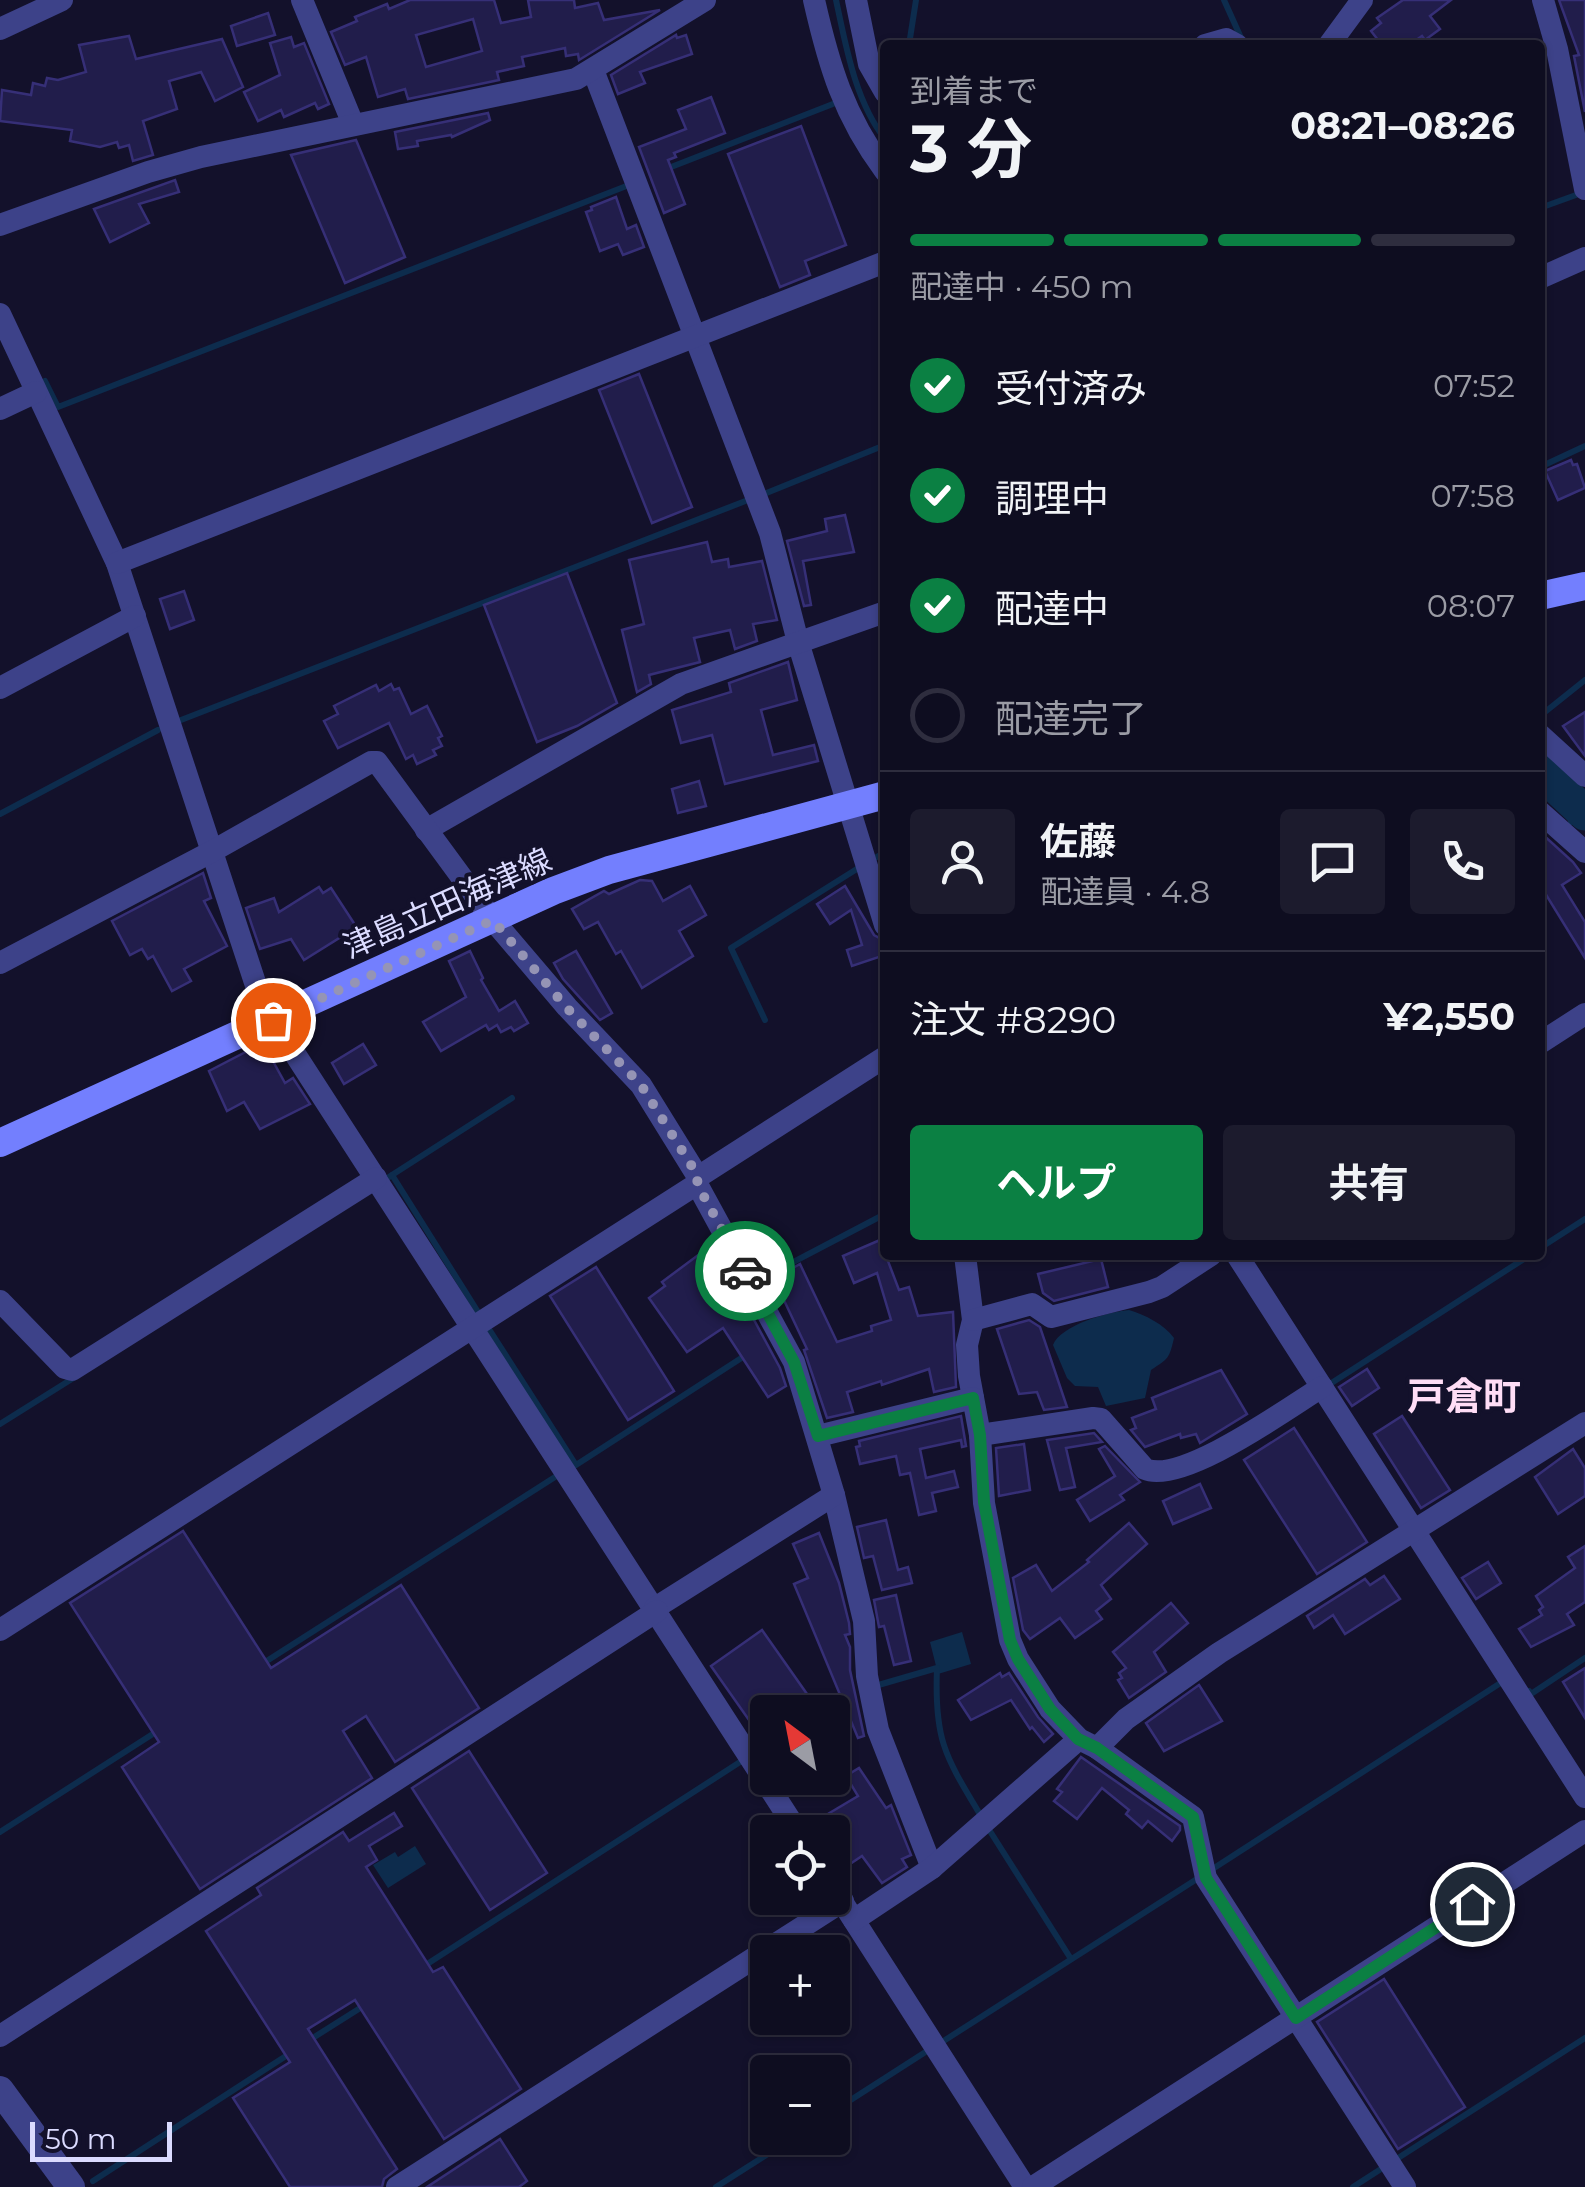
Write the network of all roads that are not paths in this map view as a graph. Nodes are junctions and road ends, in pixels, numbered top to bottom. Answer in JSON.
{"nodes":[{"id":1,"x":62,"y":0,"type":"edge"},
{"id":2,"x":302,"y":0,"type":"edge"},
{"id":3,"x":706,"y":0,"type":"edge"},
{"id":4,"x":814,"y":0,"type":"edge"},
{"id":5,"x":856,"y":0,"type":"edge"},
{"id":6,"x":1362,"y":0,"type":"edge"},
{"id":7,"x":1543,"y":0,"type":"edge"},
{"id":8,"x":0,"y":29,"type":"edge"},
{"id":9,"x":1333,"y":40,"type":"edge"},
{"id":10,"x":593,"y":70,"type":"junction"},
{"id":11,"x":880,"y":83,"type":"edge"},
{"id":12,"x":352,"y":124,"type":"junction"},
{"id":13,"x":880,"y":164,"type":"edge"},
{"id":14,"x":1585,"y":188,"type":"edge"},
{"id":15,"x":0,"y":225,"type":"edge"},
{"id":16,"x":1585,"y":258,"type":"edge"},
{"id":17,"x":880,"y":264,"type":"edge"},
{"id":18,"x":1545,"y":276,"type":"edge"},
{"id":19,"x":0,"y":314,"type":"edge"},
{"id":20,"x":694,"y":337,"type":"junction"},
{"id":21,"x":36,"y":392,"type":"junction"},
{"id":22,"x":0,"y":409,"type":"edge"},
{"id":23,"x":117,"y":563,"type":"junction"},
{"id":24,"x":1585,"y":586,"type":"edge"},
{"id":25,"x":1545,"y":595,"type":"edge"},
{"id":26,"x":880,"y":614,"type":"edge"},
{"id":27,"x":135,"y":616,"type":"junction"},
{"id":28,"x":798,"y":642,"type":"junction"},
{"id":29,"x":0,"y":688,"type":"edge"},
{"id":30,"x":1545,"y":740,"type":"edge"},
{"id":31,"x":1585,"y":776,"type":"edge"},
{"id":32,"x":880,"y":797,"type":"edge"},
{"id":33,"x":851,"y":806,"type":"junction"},
{"id":34,"x":1545,"y":816,"type":"edge"},
{"id":35,"x":426,"y":830,"type":"junction"},
{"id":36,"x":211,"y":852,"type":"junction"},
{"id":37,"x":1585,"y":852,"type":"edge"},
{"id":38,"x":880,"y":907,"type":"edge"},
{"id":39,"x":493,"y":920,"type":"junction"},
{"id":40,"x":0,"y":963,"type":"edge"},
{"id":41,"x":1585,"y":1014,"type":"edge"},
{"id":42,"x":270,"y":1021,"type":"junction"},
{"id":43,"x":1545,"y":1040,"type":"edge"},
{"id":44,"x":880,"y":1060,"type":"edge"},
{"id":45,"x":0,"y":1143,"type":"edge"},
{"id":46,"x":376,"y":1178,"type":"junction"},
{"id":47,"x":698,"y":1180,"type":"junction"},
{"id":48,"x":967,"y":1260,"type":"edge"},
{"id":49,"x":1204,"y":1260,"type":"edge"},
{"id":50,"x":1240,"y":1260,"type":"edge"},
{"id":51,"x":0,"y":1301,"type":"edge"},
{"id":52,"x":973,"y":1320,"type":"junction"},
{"id":53,"x":473,"y":1326,"type":"junction"},
{"id":54,"x":1322,"y":1387,"type":"junction"},
{"id":55,"x":973,"y":1398,"type":"junction"},
{"id":56,"x":1585,"y":1423,"type":"edge"},
{"id":57,"x":980,"y":1435,"type":"junction"},
{"id":58,"x":818,"y":1436,"type":"junction"},
{"id":59,"x":834,"y":1495,"type":"junction"},
{"id":60,"x":1415,"y":1532,"type":"junction"},
{"id":61,"x":656,"y":1610,"type":"junction"},
{"id":62,"x":0,"y":1630,"type":"edge"},
{"id":63,"x":1088,"y":1744,"type":"junction"},
{"id":64,"x":1585,"y":1797,"type":"edge"},
{"id":65,"x":787,"y":1815,"type":"edge"},
{"id":66,"x":1585,"y":1831,"type":"edge"},
{"id":67,"x":932,"y":1868,"type":"junction"},
{"id":68,"x":850,"y":1899,"type":"edge"},
{"id":69,"x":850,"y":1913,"type":"edge"},
{"id":70,"x":823,"y":1915,"type":"edge"},
{"id":71,"x":1296,"y":2018,"type":"junction"},
{"id":72,"x":0,"y":2036,"type":"edge"},
{"id":73,"x":0,"y":2090,"type":"edge"},
{"id":74,"x":72,"y":2187,"type":"edge"},
{"id":75,"x":397,"y":2187,"type":"edge"},
{"id":76,"x":1025,"y":2187,"type":"edge"},
{"id":77,"x":1033,"y":2187,"type":"edge"},
{"id":78,"x":1405,"y":2187,"type":"edge"}],
"edges":[{"from":1,"to":8,"type":"street"},
{"from":2,"to":12,"type":"street"},
{"from":3,"to":10,"type":"street"},
{"from":4,"to":13,"type":"street"},
{"from":5,"to":11,"type":"street"},
{"from":6,"to":9,"type":"street"},
{"from":7,"to":14,"type":"street"},
{"from":10,"to":12,"type":"street"},
{"from":10,"to":20,"type":"street"},
{"from":12,"to":15,"type":"street"},
{"from":16,"to":18,"type":"street"},
{"from":17,"to":20,"type":"street"},
{"from":19,"to":21,"type":"street"},
{"from":20,"to":23,"type":"street"},
{"from":20,"to":28,"type":"street"},
{"from":21,"to":22,"type":"street"},
{"from":21,"to":23,"type":"street"},
{"from":23,"to":27,"type":"street"},
{"from":24,"to":25,"type":"main road"},
{"from":26,"to":28,"type":"street"},
{"from":27,"to":29,"type":"street"},
{"from":27,"to":36,"type":"street"},
{"from":28,"to":33,"type":"street"},
{"from":28,"to":35,"type":"street"},
{"from":30,"to":31,"type":"street"},
{"from":32,"to":33,"type":"main road","name":"津島立田海津線"},
{"from":33,"to":38,"type":"street"},
{"from":33,"to":39,"type":"main road","name":"津島立田海津線"},
{"from":34,"to":37,"type":"street"},
{"from":35,"to":36,"type":"street"},
{"from":35,"to":39,"type":"street"},
{"from":36,"to":40,"type":"street"},
{"from":36,"to":42,"type":"street"},
{"from":39,"to":42,"type":"main road","name":"津島立田海津線"},
{"from":39,"to":47,"type":"street"},
{"from":41,"to":43,"type":"street"},
{"from":42,"to":45,"type":"main road","name":"津島立田海津線"},
{"from":42,"to":46,"type":"street"},
{"from":44,"to":47,"type":"street"},
{"from":46,"to":51,"type":"street"},
{"from":46,"to":53,"type":"street"},
{"from":47,"to":53,"type":"street"},
{"from":47,"to":58,"type":"street"},
{"from":48,"to":52,"type":"street"},
{"from":49,"to":52,"type":"street"},
{"from":50,"to":54,"type":"street"},
{"from":52,"to":55,"type":"street"},
{"from":53,"to":61,"type":"street"},
{"from":53,"to":62,"type":"street"},
{"from":54,"to":57,"type":"street"},
{"from":54,"to":60,"type":"street"},
{"from":55,"to":57,"type":"street"},
{"from":55,"to":58,"type":"street"},
{"from":56,"to":60,"type":"street"},
{"from":57,"to":63,"type":"street"},
{"from":58,"to":59,"type":"street"},
{"from":59,"to":61,"type":"street"},
{"from":59,"to":67,"type":"street"},
{"from":60,"to":63,"type":"street"},
{"from":60,"to":64,"type":"street"},
{"from":61,"to":65,"type":"street"},
{"from":61,"to":72,"type":"street"},
{"from":63,"to":67,"type":"street"},
{"from":63,"to":71,"type":"street"},
{"from":66,"to":71,"type":"street"},
{"from":67,"to":68,"type":"street"},
{"from":69,"to":76,"type":"street"},
{"from":70,"to":75,"type":"street"},
{"from":71,"to":77,"type":"street"},
{"from":71,"to":78,"type":"street"},
{"from":73,"to":74,"type":"street"}]}
